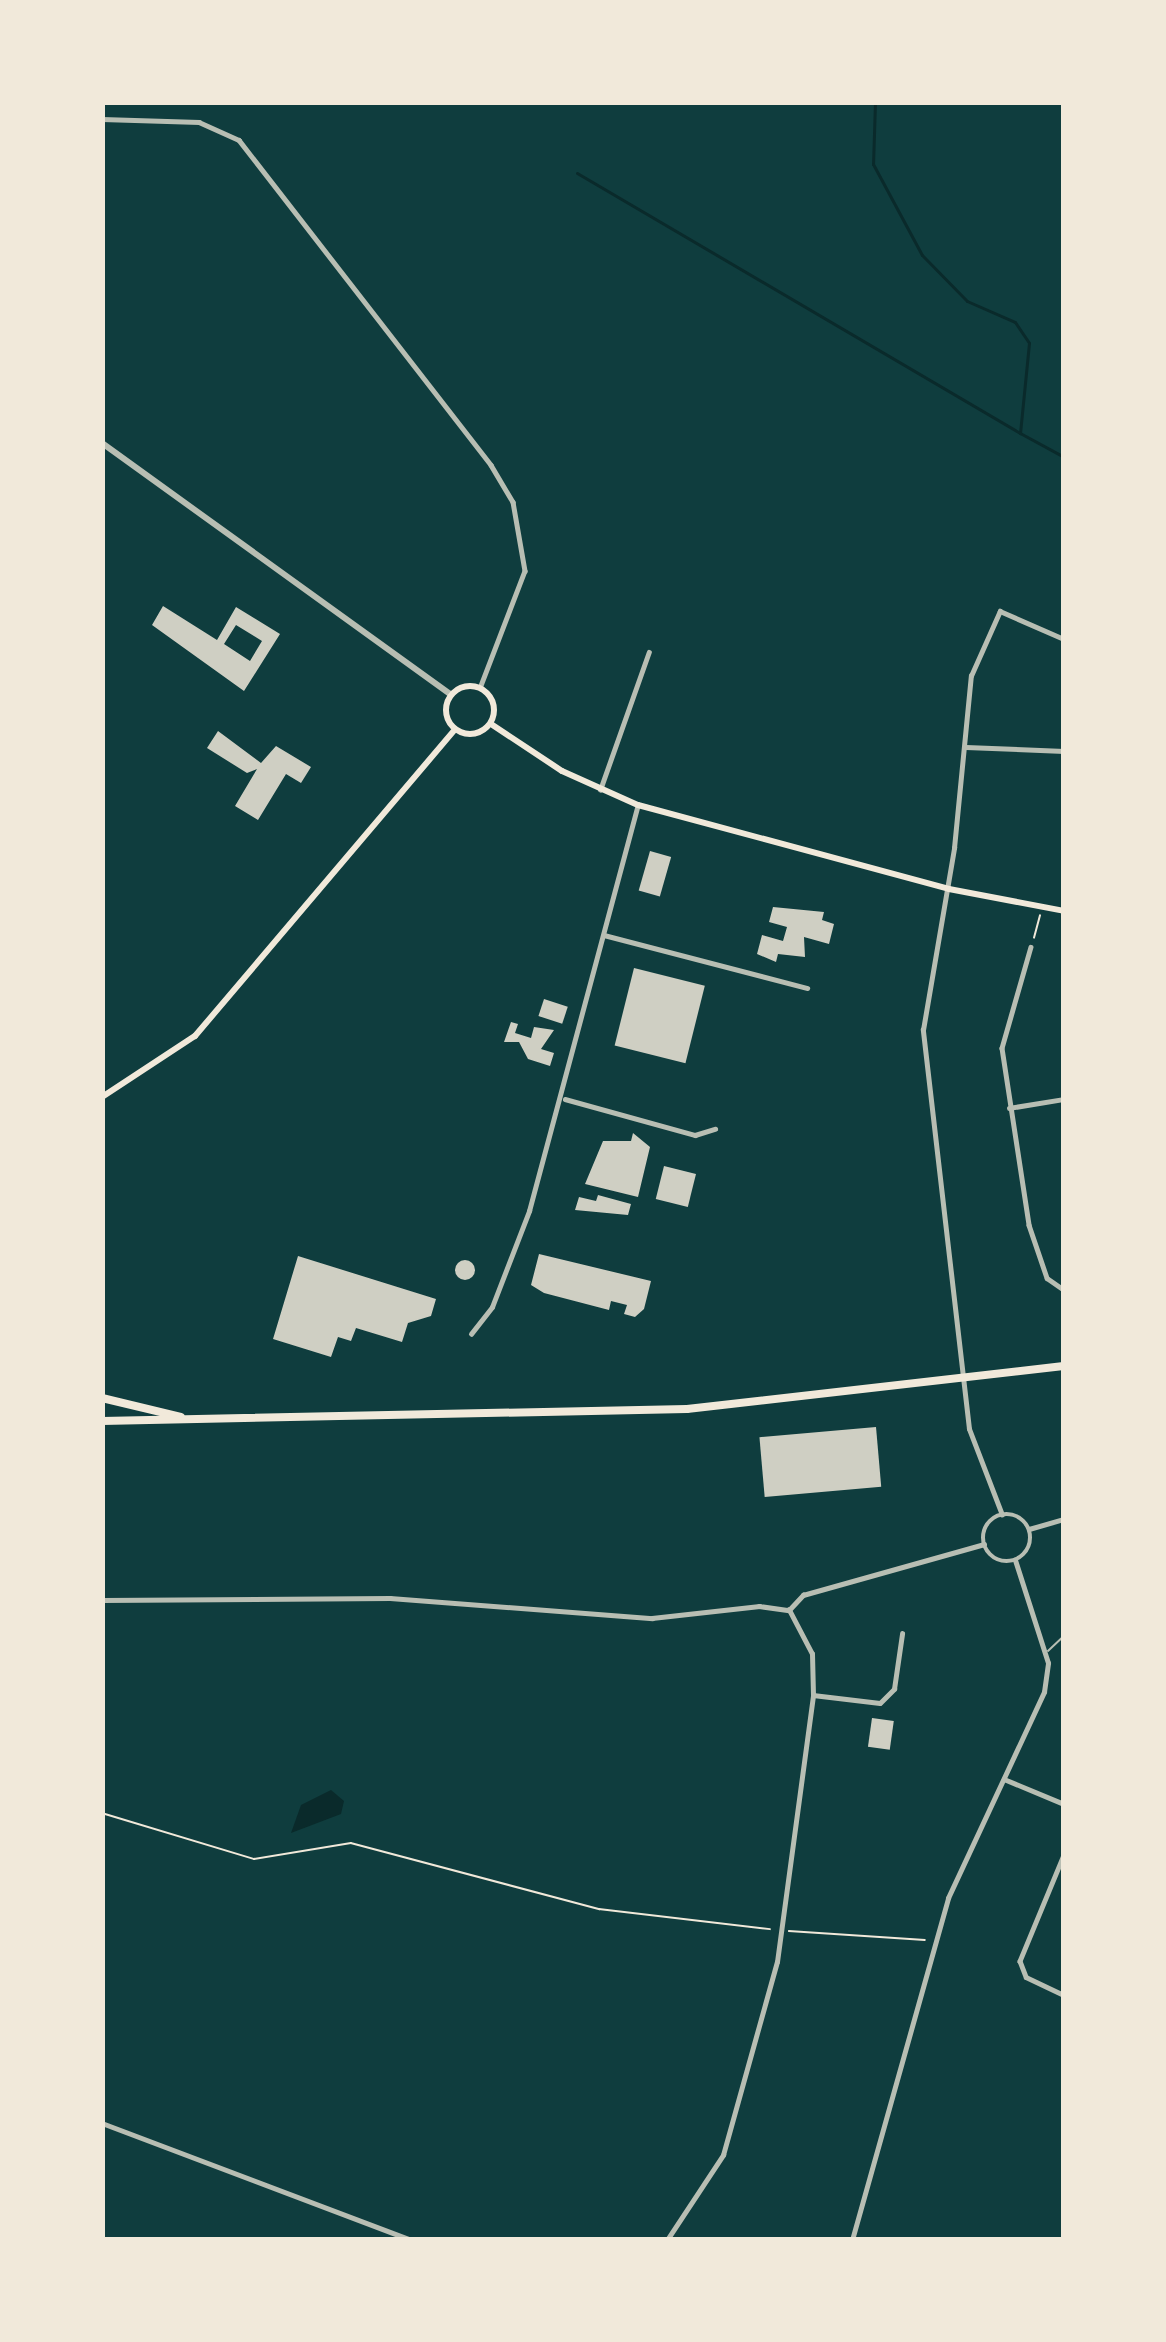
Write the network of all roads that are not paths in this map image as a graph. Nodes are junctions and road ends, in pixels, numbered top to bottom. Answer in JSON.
{"nodes":[{"id":1,"x":102,"y":119,"type":"edge"},
{"id":2,"x":102,"y":443,"type":"edge"},
{"id":3,"x":1064,"y":639,"type":"edge"},
{"id":4,"x":649,"y":652,"type":"dead end"},
{"id":5,"x":480,"y":688,"type":"junction"},
{"id":6,"x":451,"y":695,"type":"junction"},
{"id":7,"x":490,"y":724,"type":"junction"},
{"id":8,"x":455,"y":729,"type":"junction"},
{"id":9,"x":966,"y":747,"type":"junction"},
{"id":10,"x":1064,"y":751,"type":"edge"},
{"id":11,"x":600,"y":790,"type":"junction"},
{"id":12,"x":638,"y":805,"type":"junction"},
{"id":13,"x":949,"y":889,"type":"junction"},
{"id":14,"x":1064,"y":911,"type":"edge"},
{"id":15,"x":604,"y":935,"type":"junction"},
{"id":16,"x":1031,"y":947,"type":"road end"},
{"id":17,"x":807,"y":988,"type":"dead end"},
{"id":18,"x":102,"y":1097,"type":"edge"},
{"id":19,"x":563,"y":1098,"type":"junction"},
{"id":20,"x":1064,"y":1099,"type":"edge"},
{"id":21,"x":1010,"y":1108,"type":"junction"},
{"id":22,"x":716,"y":1129,"type":"dead end"},
{"id":23,"x":1064,"y":1290,"type":"edge"},
{"id":24,"x":471,"y":1334,"type":"dead end"},
{"id":25,"x":1064,"y":1366,"type":"edge"},
{"id":26,"x":102,"y":1398,"type":"edge"},
{"id":27,"x":102,"y":1421,"type":"edge"},
{"id":28,"x":224,"y":1421,"type":"junction"},
{"id":29,"x":1002,"y":1515,"type":"junction"},
{"id":30,"x":1064,"y":1520,"type":"edge"},
{"id":31,"x":1029,"y":1529,"type":"junction"},
{"id":32,"x":984,"y":1544,"type":"junction"},
{"id":33,"x":1016,"y":1560,"type":"junction"},
{"id":34,"x":102,"y":1600,"type":"edge"},
{"id":35,"x":789,"y":1610,"type":"junction"},
{"id":36,"x":902,"y":1634,"type":"dead end"},
{"id":37,"x":1064,"y":1636,"type":"edge"},
{"id":38,"x":1045,"y":1652,"type":"junction"},
{"id":39,"x":813,"y":1695,"type":"junction"},
{"id":40,"x":1004,"y":1779,"type":"junction"},
{"id":41,"x":1064,"y":1804,"type":"edge"},
{"id":42,"x":1064,"y":1855,"type":"edge"},
{"id":43,"x":1064,"y":1994,"type":"edge"},
{"id":44,"x":102,"y":2123,"type":"edge"},
{"id":45,"x":411,"y":2240,"type":"edge"},
{"id":46,"x":667,"y":2240,"type":"edge"},
{"id":47,"x":852,"y":2240,"type":"edge"}],
"edges":[{"from":1,"to":5,"type":"street"},
{"from":2,"to":6,"type":"street"},
{"from":3,"to":9,"type":"street"},
{"from":4,"to":11,"type":"street"},
{"from":5,"to":6,"type":"main road"},
{"from":5,"to":7,"type":"main road"},
{"from":6,"to":8,"type":"main road"},
{"from":7,"to":8,"type":"main road"},
{"from":7,"to":11,"type":"main road"},
{"from":8,"to":18,"type":"main road"},
{"from":9,"to":10,"type":"street"},
{"from":9,"to":13,"type":"street"},
{"from":11,"to":12,"type":"main road"},
{"from":12,"to":13,"type":"main road"},
{"from":12,"to":15,"type":"street"},
{"from":13,"to":14,"type":"main road"},
{"from":13,"to":29,"type":"street"},
{"from":15,"to":17,"type":"street"},
{"from":15,"to":19,"type":"street"},
{"from":16,"to":21,"type":"street"},
{"from":19,"to":22,"type":"street"},
{"from":19,"to":24,"type":"street"},
{"from":20,"to":21,"type":"street"},
{"from":21,"to":23,"type":"street"},
{"from":25,"to":28,"type":"highway"},
{"from":26,"to":28,"type":"highway"},
{"from":27,"to":28,"type":"highway"},
{"from":29,"to":31,"type":"street"},
{"from":29,"to":32,"type":"street"},
{"from":30,"to":31,"type":"street"},
{"from":31,"to":33,"type":"street"},
{"from":32,"to":33,"type":"street"},
{"from":32,"to":35,"type":"street"},
{"from":33,"to":38,"type":"street"},
{"from":34,"to":35,"type":"street"},
{"from":35,"to":39,"type":"street"},
{"from":36,"to":39,"type":"street"},
{"from":37,"to":38,"type":"lane"},
{"from":38,"to":40,"type":"street"},
{"from":39,"to":46,"type":"street"},
{"from":40,"to":41,"type":"street"},
{"from":40,"to":47,"type":"street"},
{"from":42,"to":43,"type":"street"},
{"from":44,"to":45,"type":"street"}]}
